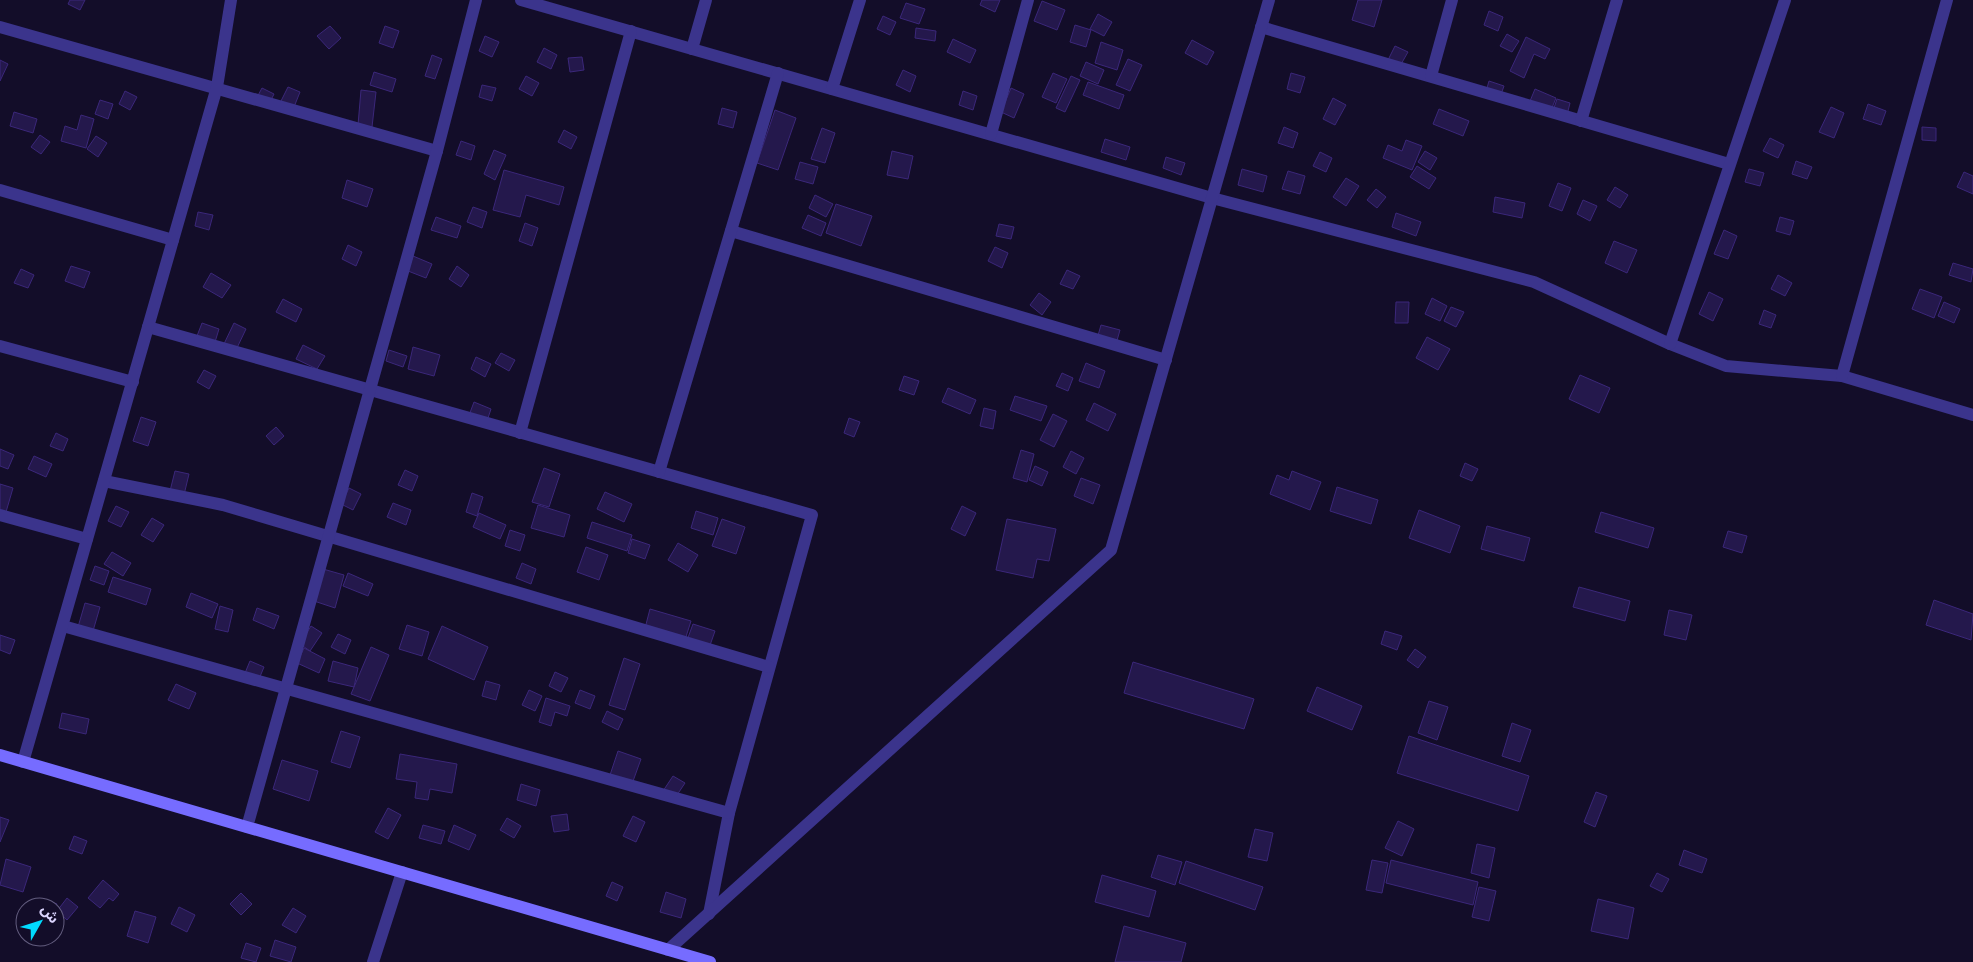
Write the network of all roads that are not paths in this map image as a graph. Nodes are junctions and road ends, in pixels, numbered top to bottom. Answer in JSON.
{"nodes":[{"id":1,"x":231,"y":0,"type":"edge"},
{"id":2,"x":476,"y":0,"type":"edge"},
{"id":3,"x":521,"y":0,"type":"edge"},
{"id":4,"x":706,"y":0,"type":"edge"},
{"id":5,"x":860,"y":0,"type":"edge"},
{"id":6,"x":1028,"y":0,"type":"edge"},
{"id":7,"x":1269,"y":0,"type":"edge"},
{"id":8,"x":1452,"y":0,"type":"edge"},
{"id":9,"x":1617,"y":0,"type":"edge"},
{"id":10,"x":1785,"y":0,"type":"edge"},
{"id":11,"x":1947,"y":0,"type":"edge"},
{"id":12,"x":0,"y":27,"type":"edge"},
{"id":13,"x":1261,"y":27,"type":"junction"},
{"id":14,"x":631,"y":31,"type":"junction"},
{"id":15,"x":692,"y":49,"type":"junction"},
{"id":16,"x":778,"y":73,"type":"junction"},
{"id":17,"x":1431,"y":76,"type":"junction"},
{"id":18,"x":217,"y":87,"type":"junction"},
{"id":19,"x":832,"y":89,"type":"junction"},
{"id":20,"x":1582,"y":121,"type":"junction"},
{"id":21,"x":991,"y":134,"type":"junction"},
{"id":22,"x":437,"y":151,"type":"junction"},
{"id":23,"x":1729,"y":164,"type":"junction"},
{"id":24,"x":0,"y":190,"type":"edge"},
{"id":25,"x":1212,"y":198,"type":"junction"},
{"id":26,"x":731,"y":231,"type":"junction"},
{"id":27,"x":174,"y":240,"type":"junction"},
{"id":28,"x":148,"y":328,"type":"junction"},
{"id":29,"x":1670,"y":344,"type":"junction"},
{"id":30,"x":0,"y":346,"type":"edge"},
{"id":31,"x":1166,"y":360,"type":"junction"},
{"id":32,"x":1842,"y":376,"type":"junction"},
{"id":33,"x":133,"y":382,"type":"junction"},
{"id":34,"x":369,"y":391,"type":"junction"},
{"id":35,"x":1973,"y":415,"type":"edge"},
{"id":36,"x":520,"y":433,"type":"junction"},
{"id":37,"x":659,"y":472,"type":"junction"},
{"id":38,"x":104,"y":481,"type":"junction"},
{"id":39,"x":0,"y":515,"type":"edge"},
{"id":40,"x":328,"y":536,"type":"junction"},
{"id":41,"x":88,"y":539,"type":"junction"},
{"id":42,"x":63,"y":626,"type":"junction"},
{"id":43,"x":770,"y":667,"type":"junction"},
{"id":44,"x":286,"y":687,"type":"junction"},
{"id":45,"x":0,"y":755,"type":"edge"},
{"id":46,"x":24,"y":762,"type":"junction"},
{"id":47,"x":729,"y":813,"type":"junction"},
{"id":48,"x":247,"y":827,"type":"junction"},
{"id":49,"x":402,"y":872,"type":"junction"},
{"id":50,"x":709,"y":914,"type":"junction"},
{"id":51,"x":668,"y":950,"type":"junction"},
{"id":52,"x":373,"y":962,"type":"edge"},
{"id":53,"x":710,"y":962,"type":"edge"}],
"edges":[{"from":1,"to":18,"type":"street"},
{"from":2,"to":22,"type":"street"},
{"from":3,"to":14,"type":"street"},
{"from":4,"to":15,"type":"street"},
{"from":5,"to":19,"type":"street"},
{"from":6,"to":21,"type":"street"},
{"from":7,"to":13,"type":"street"},
{"from":8,"to":17,"type":"street"},
{"from":9,"to":20,"type":"street"},
{"from":10,"to":23,"type":"street"},
{"from":11,"to":32,"type":"street"},
{"from":12,"to":18,"type":"street"},
{"from":13,"to":17,"type":"street"},
{"from":13,"to":25,"type":"street"},
{"from":14,"to":15,"type":"street"},
{"from":14,"to":36,"type":"street"},
{"from":15,"to":16,"type":"street"},
{"from":16,"to":19,"type":"street"},
{"from":16,"to":26,"type":"street"},
{"from":17,"to":20,"type":"street"},
{"from":18,"to":22,"type":"street"},
{"from":18,"to":27,"type":"street"},
{"from":19,"to":21,"type":"street"},
{"from":20,"to":23,"type":"street"},
{"from":21,"to":25,"type":"street"},
{"from":22,"to":34,"type":"street"},
{"from":23,"to":29,"type":"street"},
{"from":24,"to":27,"type":"street"},
{"from":25,"to":29,"type":"street"},
{"from":25,"to":31,"type":"street"},
{"from":26,"to":31,"type":"street"},
{"from":26,"to":37,"type":"street"},
{"from":27,"to":28,"type":"street"},
{"from":28,"to":33,"type":"street"},
{"from":28,"to":34,"type":"street"},
{"from":29,"to":32,"type":"street"},
{"from":30,"to":33,"type":"street"},
{"from":31,"to":50,"type":"street"},
{"from":32,"to":35,"type":"street"},
{"from":33,"to":38,"type":"street"},
{"from":34,"to":36,"type":"street"},
{"from":34,"to":40,"type":"street"},
{"from":36,"to":37,"type":"street"},
{"from":37,"to":43,"type":"street"},
{"from":38,"to":40,"type":"street"},
{"from":38,"to":41,"type":"street"},
{"from":39,"to":41,"type":"street"},
{"from":40,"to":43,"type":"street"},
{"from":40,"to":44,"type":"street"},
{"from":41,"to":42,"type":"street"},
{"from":42,"to":44,"type":"street"},
{"from":42,"to":46,"type":"street"},
{"from":43,"to":47,"type":"street"},
{"from":44,"to":47,"type":"street"},
{"from":44,"to":48,"type":"street"},
{"from":45,"to":46,"type":"main road"},
{"from":46,"to":48,"type":"main road"},
{"from":47,"to":50,"type":"street"},
{"from":48,"to":49,"type":"main road"},
{"from":49,"to":51,"type":"main road"},
{"from":49,"to":52,"type":"street"},
{"from":50,"to":51,"type":"street"},
{"from":51,"to":53,"type":"main road"}]}
